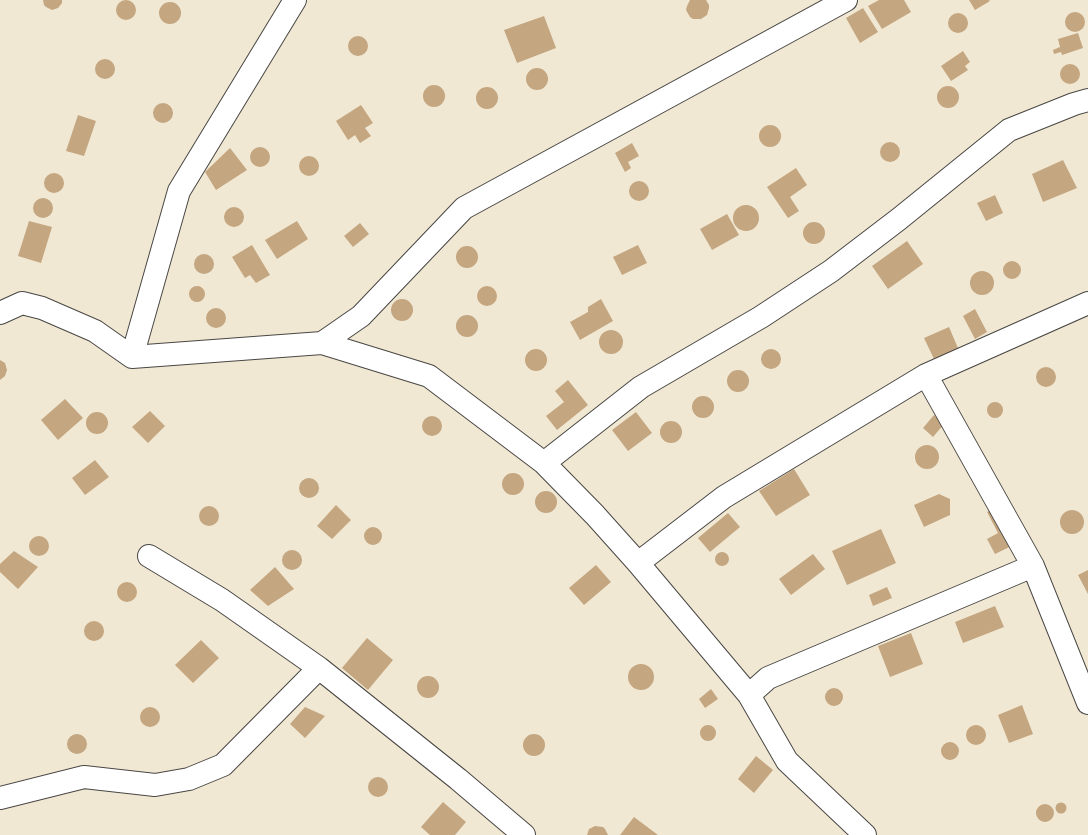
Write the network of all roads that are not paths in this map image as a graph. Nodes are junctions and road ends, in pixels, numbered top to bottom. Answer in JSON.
{"nodes":[{"id":1,"x":295,"y":0,"type":"edge"},
{"id":2,"x":846,"y":0,"type":"edge"},
{"id":3,"x":1088,"y":100,"type":"edge"},
{"id":4,"x":1088,"y":304,"type":"edge"},
{"id":5,"x":0,"y":313,"type":"edge"},
{"id":6,"x":322,"y":343,"type":"junction"},
{"id":7,"x":132,"y":357,"type":"junction"},
{"id":8,"x":926,"y":375,"type":"junction"},
{"id":9,"x":544,"y":463,"type":"junction"},
{"id":10,"x":150,"y":556,"type":"dead end"},
{"id":11,"x":638,"y":563,"type":"junction"},
{"id":12,"x":1033,"y":566,"type":"junction"},
{"id":13,"x":319,"y":668,"type":"junction"},
{"id":14,"x":749,"y":695,"type":"junction"},
{"id":15,"x":1088,"y":703,"type":"edge"},
{"id":16,"x":0,"y":798,"type":"edge"},
{"id":17,"x":852,"y":831,"type":"edge"},
{"id":18,"x":524,"y":835,"type":"edge"}],
"edges":[{"from":1,"to":7,"type":"street"},
{"from":2,"to":6,"type":"street"},
{"from":3,"to":9,"type":"street"},
{"from":4,"to":8,"type":"street"},
{"from":5,"to":7,"type":"street"},
{"from":6,"to":7,"type":"street"},
{"from":6,"to":9,"type":"street"},
{"from":8,"to":11,"type":"street"},
{"from":8,"to":12,"type":"street"},
{"from":9,"to":11,"type":"street"},
{"from":10,"to":13,"type":"street"},
{"from":11,"to":14,"type":"street"},
{"from":12,"to":14,"type":"street"},
{"from":12,"to":15,"type":"street"},
{"from":13,"to":16,"type":"street"},
{"from":13,"to":18,"type":"street"},
{"from":14,"to":17,"type":"street"}]}
